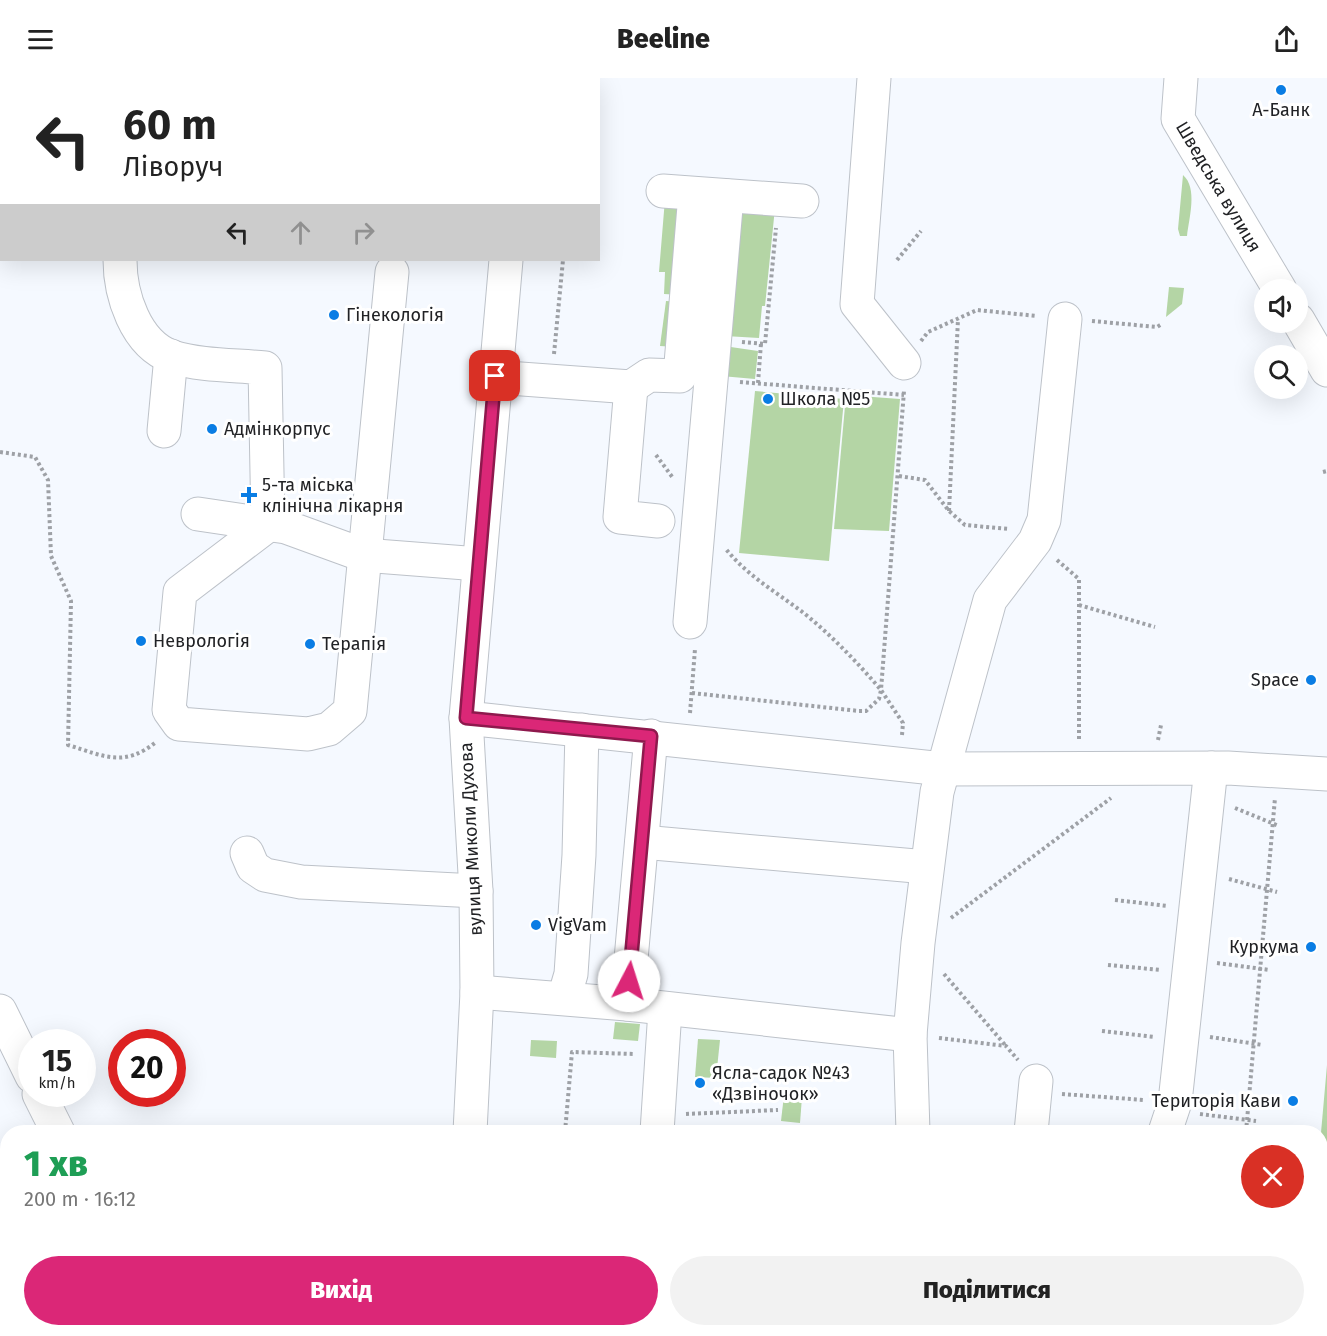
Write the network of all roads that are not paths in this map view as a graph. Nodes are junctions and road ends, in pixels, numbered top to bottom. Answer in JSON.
{"nodes":[{"id":1,"x":874,"y":78,"type":"edge"},
{"id":2,"x":1181,"y":78,"type":"edge"},
{"id":3,"x":663,"y":191,"type":"dead end"},
{"id":4,"x":695,"y":194,"type":"junction"},
{"id":5,"x":728,"y":196,"type":"junction"},
{"id":6,"x":790,"y":200,"type":"road end"},
{"id":7,"x":120,"y":261,"type":"edge"},
{"id":8,"x":506,"y":261,"type":"edge"},
{"id":9,"x":392,"y":272,"type":"dead end"},
{"id":10,"x":1273,"y":279,"type":"edge"},
{"id":11,"x":1065,"y":319,"type":"road end"},
{"id":12,"x":1306,"y":333,"type":"edge"},
{"id":13,"x":171,"y":356,"type":"junction"},
{"id":14,"x":904,"y":363,"type":"road end"},
{"id":15,"x":1327,"y":370,"type":"edge"},
{"id":16,"x":495,"y":376,"type":"junction"},
{"id":17,"x":630,"y":387,"type":"junction"},
{"id":18,"x":164,"y":431,"type":"dead end"},
{"id":19,"x":198,"y":514,"type":"dead end"},
{"id":20,"x":658,"y":521,"type":"dead end"},
{"id":21,"x":268,"y":525,"type":"junction"},
{"id":22,"x":363,"y":555,"type":"junction"},
{"id":23,"x":479,"y":564,"type":"junction"},
{"id":24,"x":690,"y":622,"type":"road end"},
{"id":25,"x":466,"y":718,"type":"junction"},
{"id":26,"x":582,"y":730,"type":"junction"},
{"id":27,"x":651,"y":736,"type":"junction"},
{"id":28,"x":944,"y":769,"type":"junction"},
{"id":29,"x":1327,"y":774,"type":"edge"},
{"id":30,"x":1209,"y":783,"type":"junction"},
{"id":31,"x":642,"y":842,"type":"junction"},
{"id":32,"x":247,"y":853,"type":"dead end"},
{"id":33,"x":927,"y":867,"type":"junction"},
{"id":34,"x":476,"y":891,"type":"junction"},
{"id":35,"x":477,"y":992,"type":"junction"},
{"id":36,"x":564,"y":999,"type":"junction"},
{"id":37,"x":627,"y":1004,"type":"junction"},
{"id":38,"x":665,"y":1010,"type":"junction"},
{"id":39,"x":0,"y":1011,"type":"edge"},
{"id":40,"x":910,"y":1035,"type":"junction"},
{"id":41,"x":18,"y":1048,"type":"edge"},
{"id":42,"x":1035,"y":1086,"type":"road end"},
{"id":43,"x":46,"y":1107,"type":"edge"},
{"id":44,"x":1171,"y":1115,"type":"edge"},
{"id":45,"x":658,"y":1124,"type":"edge"},
{"id":46,"x":54,"y":1125,"type":"edge"},
{"id":47,"x":470,"y":1125,"type":"edge"},
{"id":48,"x":913,"y":1125,"type":"edge"},
{"id":49,"x":1032,"y":1125,"type":"edge"}],
"edges":[{"from":1,"to":14,"type":"street"},
{"from":2,"to":10,"type":"street","name":"Шведська вулиця"},
{"from":3,"to":4,"type":"street"},
{"from":4,"to":5,"type":"street"},
{"from":4,"to":17,"type":"street"},
{"from":5,"to":6,"type":"street"},
{"from":5,"to":24,"type":"street"},
{"from":7,"to":13,"type":"street"},
{"from":8,"to":16,"type":"street","name":"вулиця Миколи Духова"},
{"from":9,"to":22,"type":"street"},
{"from":11,"to":28,"type":"street"},
{"from":12,"to":15,"type":"street"},
{"from":13,"to":18,"type":"street"},
{"from":13,"to":21,"type":"street"},
{"from":16,"to":17,"type":"street"},
{"from":16,"to":23,"type":"street","name":"вулиця Миколи Духова"},
{"from":17,"to":20,"type":"street"},
{"from":19,"to":21,"type":"street"},
{"from":21,"to":22,"type":"street"},
{"from":21,"to":22,"type":"street"},
{"from":22,"to":23,"type":"street"},
{"from":23,"to":25,"type":"street","name":"вулиця Миколи Духова"},
{"from":25,"to":26,"type":"street"},
{"from":25,"to":34,"type":"street","name":"вулиця Миколи Духова"},
{"from":26,"to":27,"type":"street"},
{"from":26,"to":36,"type":"street"},
{"from":27,"to":28,"type":"street"},
{"from":27,"to":31,"type":"street"},
{"from":28,"to":30,"type":"street"},
{"from":28,"to":33,"type":"street"},
{"from":29,"to":30,"type":"street"},
{"from":30,"to":44,"type":"street"},
{"from":31,"to":33,"type":"street"},
{"from":31,"to":37,"type":"street"},
{"from":32,"to":34,"type":"street"},
{"from":33,"to":40,"type":"street"},
{"from":34,"to":35,"type":"street","name":"вулиця Миколи Духова"},
{"from":35,"to":36,"type":"street"},
{"from":35,"to":47,"type":"street","name":"вулиця Миколи Духова"},
{"from":36,"to":37,"type":"street"},
{"from":37,"to":38,"type":"street"},
{"from":38,"to":40,"type":"street"},
{"from":38,"to":45,"type":"street"},
{"from":39,"to":41,"type":"street"},
{"from":40,"to":48,"type":"street"},
{"from":42,"to":49,"type":"street"},
{"from":43,"to":46,"type":"street"}]}
